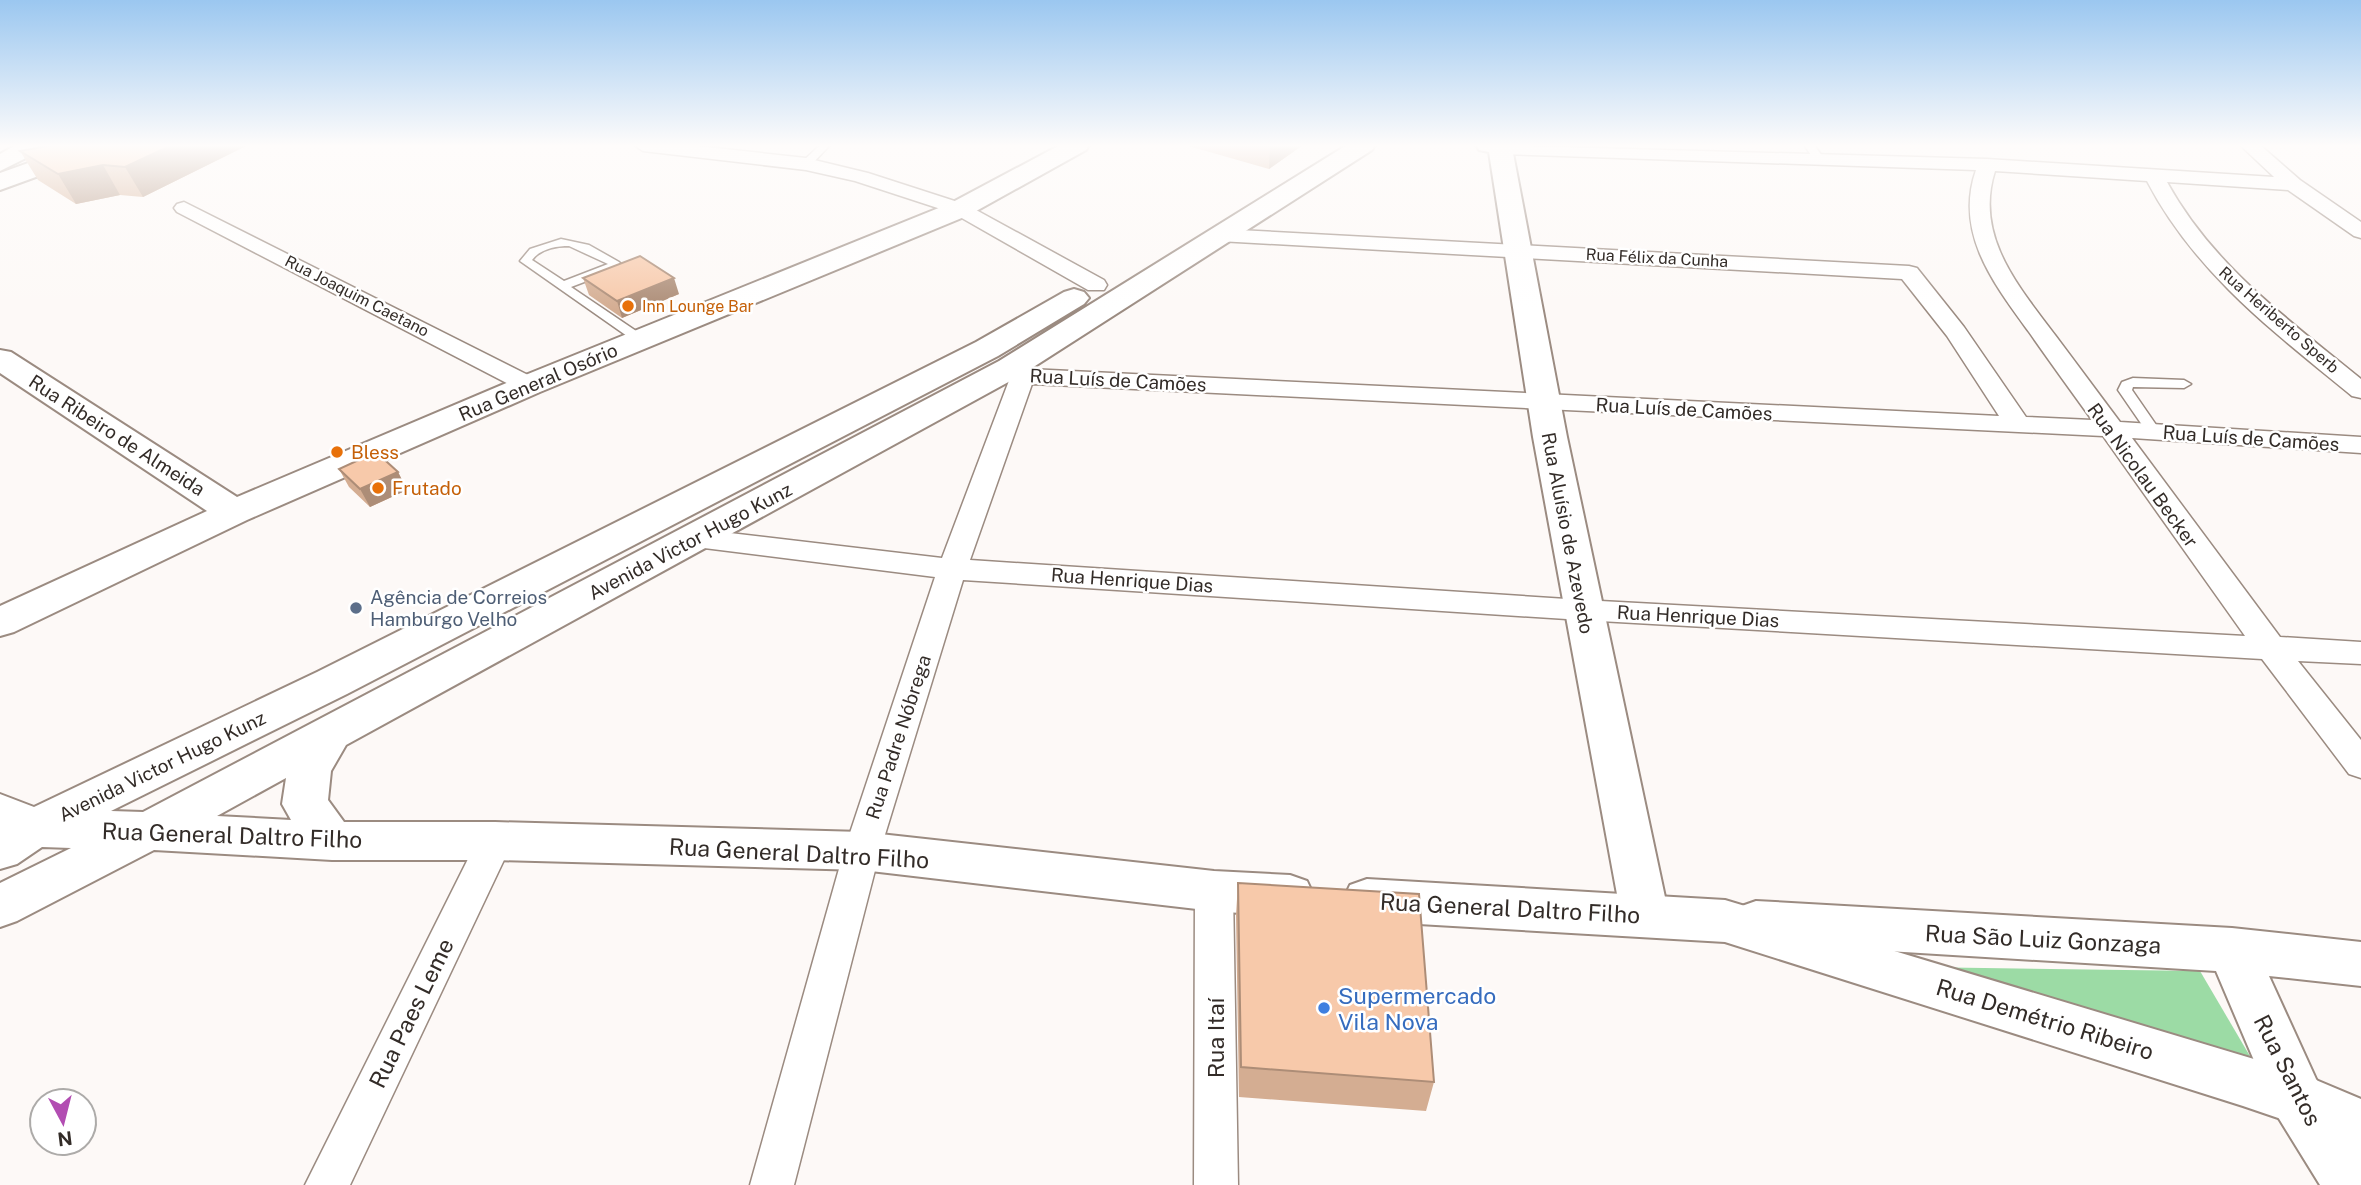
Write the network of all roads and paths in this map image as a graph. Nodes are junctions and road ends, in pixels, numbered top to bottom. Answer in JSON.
{"nodes":[{"id":1,"x":933,"y":200,"type":"edge"},
{"id":2,"x":976,"y":200,"type":"edge"},
{"id":3,"x":1233,"y":200,"type":"edge"},
{"id":4,"x":1275,"y":200,"type":"edge"},
{"id":5,"x":1505,"y":200,"type":"edge"},
{"id":6,"x":1978,"y":200,"type":"edge"},
{"id":7,"x":2168,"y":200,"type":"edge"},
{"id":8,"x":2316,"y":200,"type":"edge"},
{"id":9,"x":184,"y":208,"type":"dead end"},
{"id":10,"x":960,"y":209,"type":"junction"},
{"id":11,"x":2361,"y":232,"type":"edge"},
{"id":12,"x":1219,"y":235,"type":"junction"},
{"id":13,"x":1516,"y":250,"type":"junction"},
{"id":14,"x":1096,"y":285,"type":"junction"},
{"id":15,"x":562,"y":286,"type":"junction"},
{"id":16,"x":641,"y":340,"type":"junction"},
{"id":17,"x":0,"y":359,"type":"edge"},
{"id":18,"x":1016,"y":372,"type":"junction"},
{"id":19,"x":2183,"y":384,"type":"dead end"},
{"id":20,"x":529,"y":385,"type":"junction"},
{"id":21,"x":2361,"y":391,"type":"edge"},
{"id":22,"x":1544,"y":403,"type":"junction"},
{"id":23,"x":2018,"y":425,"type":"junction"},
{"id":24,"x":2109,"y":429,"type":"junction"},
{"id":25,"x":2154,"y":432,"type":"junction"},
{"id":26,"x":2361,"y":445,"type":"edge"},
{"id":27,"x":234,"y":512,"type":"junction"},
{"id":28,"x":696,"y":538,"type":"junction"},
{"id":29,"x":952,"y":569,"type":"junction"},
{"id":30,"x":1582,"y":610,"type":"junction"},
{"id":31,"x":0,"y":622,"type":"edge"},
{"id":32,"x":2272,"y":650,"type":"junction"},
{"id":33,"x":2361,"y":653,"type":"edge"},
{"id":34,"x":332,"y":732,"type":"junction"},
{"id":35,"x":2361,"y":765,"type":"edge"},
{"id":36,"x":11,"y":830,"type":"edge"},
{"id":37,"x":149,"y":831,"type":"junction"},
{"id":38,"x":332,"y":841,"type":"junction"},
{"id":39,"x":495,"y":841,"type":"junction"},
{"id":40,"x":862,"y":851,"type":"junction"},
{"id":41,"x":53,"y":880,"type":"junction"},
{"id":42,"x":1214,"y":891,"type":"junction"},
{"id":43,"x":0,"y":906,"type":"edge"},
{"id":44,"x":1644,"y":916,"type":"junction"},
{"id":45,"x":1725,"y":920,"type":"junction"},
{"id":46,"x":0,"y":924,"type":"edge"},
{"id":47,"x":2232,"y":950,"type":"junction"},
{"id":48,"x":2361,"y":964,"type":"edge"},
{"id":49,"x":2297,"y":1098,"type":"junction"},
{"id":50,"x":2361,"y":1127,"type":"edge"},
{"id":51,"x":327,"y":1185,"type":"edge"},
{"id":52,"x":772,"y":1185,"type":"edge"},
{"id":53,"x":1216,"y":1185,"type":"edge"},
{"id":54,"x":2353,"y":1185,"type":"edge"}],
"edges":[{"from":1,"to":10,"type":"street"},
{"from":2,"to":10,"type":"main road","name":"Rua General Osório"},
{"from":3,"to":14,"type":"main road","name":"Avenida Victor Hugo Kunz"},
{"from":4,"to":12,"type":"main road","name":"Avenida Victor Hugo Kunz"},
{"from":5,"to":13,"type":"main road","name":"Rua Aluísio de Azevedo"},
{"from":6,"to":24,"type":"street","name":"Rua Nicolau Becker"},
{"from":7,"to":21,"type":"street","name":"Rua Heriberto Sperb"},
{"from":8,"to":11,"type":"street"},
{"from":9,"to":20,"type":"street","name":"Rua Joaquim Caetano"},
{"from":10,"to":14,"type":"street"},
{"from":10,"to":16,"type":"main road","name":"Rua General Osório"},
{"from":12,"to":13,"type":"street","name":"Rua Félix da Cunha"},
{"from":12,"to":18,"type":"main road","name":"Avenida Victor Hugo Kunz"},
{"from":13,"to":22,"type":"main road","name":"Rua Aluísio de Azevedo"},
{"from":13,"to":23,"type":"street","name":"Rua Félix da Cunha"},
{"from":14,"to":36,"type":"main road","name":"Avenida Victor Hugo Kunz"},
{"from":15,"to":15,"type":"lane"},
{"from":15,"to":16,"type":"lane"},
{"from":16,"to":20,"type":"main road","name":"Rua General Osório"},
{"from":17,"to":27,"type":"main road","name":"Rua Ribeiro de Almeida"},
{"from":18,"to":22,"type":"street","name":"Rua Luís de Camões"},
{"from":18,"to":28,"type":"main road","name":"Avenida Victor Hugo Kunz"},
{"from":18,"to":29,"type":"street","name":"Rua Padre Nóbrega"},
{"from":19,"to":25,"type":"lane"},
{"from":20,"to":27,"type":"main road","name":"Rua General Osório"},
{"from":22,"to":23,"type":"street","name":"Rua Luís de Camões"},
{"from":22,"to":30,"type":"main road","name":"Rua Aluísio de Azevedo"},
{"from":23,"to":24,"type":"street","name":"Rua Luís de Camões"},
{"from":24,"to":25,"type":"street","name":"Rua Luís de Camões"},
{"from":24,"to":32,"type":"street","name":"Rua Nicolau Becker"},
{"from":25,"to":26,"type":"street","name":"Rua Luís de Camões"},
{"from":27,"to":31,"type":"main road","name":"Rua General Osório"},
{"from":28,"to":29,"type":"street","name":"Rua Henrique Dias"},
{"from":28,"to":34,"type":"main road","name":"Avenida Victor Hugo Kunz"},
{"from":29,"to":30,"type":"street","name":"Rua Henrique Dias"},
{"from":29,"to":40,"type":"street","name":"Rua Padre Nóbrega"},
{"from":30,"to":32,"type":"street","name":"Rua Henrique Dias"},
{"from":30,"to":44,"type":"main road","name":"Rua Aluísio de Azevedo"},
{"from":32,"to":33,"type":"street","name":"Rua Henrique Dias"},
{"from":32,"to":35,"type":"street","name":"Rua Nicolau Becker"},
{"from":34,"to":37,"type":"main road","name":"Avenida Victor Hugo Kunz"},
{"from":34,"to":38,"type":"main road"},
{"from":36,"to":37,"type":"main road","name":"Rua General Daltro Filho"},
{"from":37,"to":38,"type":"main road","name":"Rua General Daltro Filho"},
{"from":37,"to":41,"type":"main road","name":"Avenida Victor Hugo Kunz"},
{"from":38,"to":39,"type":"main road","name":"Rua General Daltro Filho"},
{"from":39,"to":40,"type":"main road","name":"Rua General Daltro Filho"},
{"from":39,"to":51,"type":"street","name":"Rua Paes Leme"},
{"from":40,"to":42,"type":"main road","name":"Rua General Daltro Filho"},
{"from":40,"to":52,"type":"street","name":"Rua Padre Nóbrega"},
{"from":41,"to":43,"type":"main road","name":"Avenida Victor Hugo Kunz"},
{"from":41,"to":46,"type":"street"},
{"from":42,"to":44,"type":"main road","name":"Rua General Daltro Filho"},
{"from":42,"to":53,"type":"street","name":"Rua Itaí"},
{"from":44,"to":45,"type":"main road","name":"Rua General Daltro Filho"},
{"from":45,"to":47,"type":"main road","name":"Rua São Luiz Gonzaga"},
{"from":45,"to":49,"type":"main road","name":"Rua Demétrio Ribeiro"},
{"from":47,"to":48,"type":"main road","name":"Rua São Luiz Gonzaga"},
{"from":47,"to":49,"type":"main road","name":"Rua Santos"},
{"from":49,"to":50,"type":"main road","name":"Rua Demétrio Ribeiro"},
{"from":49,"to":54,"type":"main road","name":"Rua Santos"}]}
